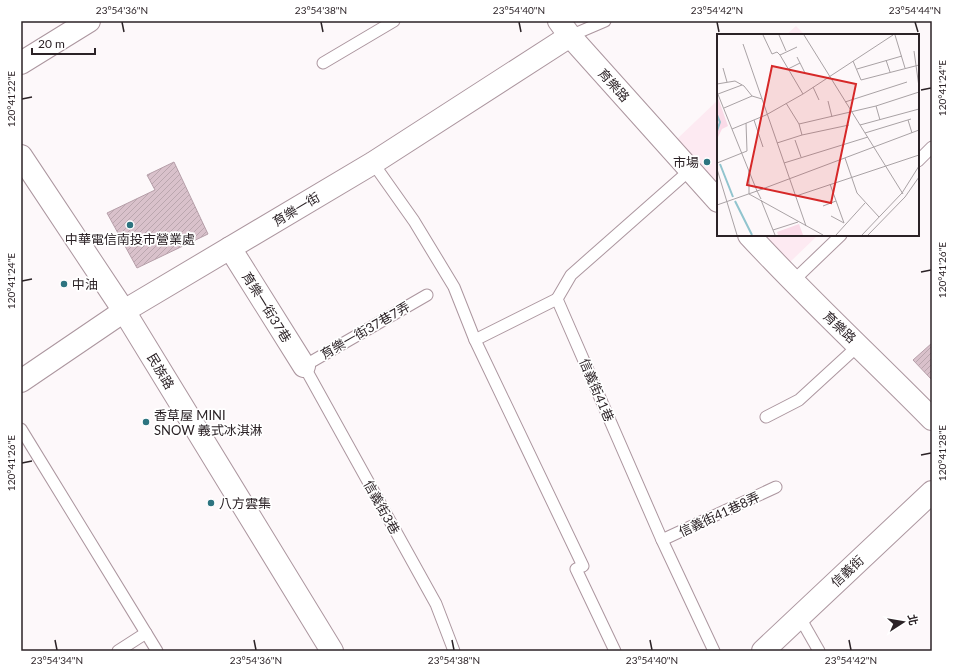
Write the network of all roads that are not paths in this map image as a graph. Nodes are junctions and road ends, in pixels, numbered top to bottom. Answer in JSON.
{"nodes":[{"id":1,"x":89,"y":21,"type":"edge"},
{"id":2,"x":394,"y":21,"type":"edge"},
{"id":3,"x":605,"y":21,"type":"edge"},
{"id":4,"x":564,"y":29,"type":"edge"},
{"id":5,"x":21,"y":63,"type":"edge"},
{"id":6,"x":323,"y":63,"type":"dead end"},
{"id":7,"x":932,"y":148,"type":"edge"},
{"id":8,"x":21,"y":156,"type":"edge"},
{"id":9,"x":919,"y":160,"type":"edge"},
{"id":10,"x":373,"y":163,"type":"junction"},
{"id":11,"x":690,"y":170,"type":"junction"},
{"id":12,"x":717,"y":199,"type":"edge"},
{"id":13,"x":750,"y":236,"type":"edge"},
{"id":14,"x":840,"y":236,"type":"edge"},
{"id":15,"x":230,"y":248,"type":"junction"},
{"id":16,"x":792,"y":282,"type":"junction"},
{"id":17,"x":427,"y":295,"type":"dead end"},
{"id":18,"x":557,"y":299,"type":"junction"},
{"id":19,"x":124,"y":311,"type":"junction"},
{"id":20,"x":475,"y":340,"type":"junction"},
{"id":21,"x":859,"y":345,"type":"junction"},
{"id":22,"x":304,"y":366,"type":"junction"},
{"id":23,"x":21,"y":381,"type":"edge"},
{"id":24,"x":766,"y":417,"type":"dead end"},
{"id":25,"x":932,"y":419,"type":"edge"},
{"id":26,"x":21,"y":429,"type":"edge"},
{"id":27,"x":776,"y":487,"type":"dead end"},
{"id":28,"x":932,"y":492,"type":"edge"},
{"id":29,"x":662,"y":540,"type":"junction"},
{"id":30,"x":799,"y":616,"type":"junction"},
{"id":31,"x":146,"y":633,"type":"junction"},
{"id":32,"x":118,"y":651,"type":"edge"},
{"id":33,"x":157,"y":651,"type":"edge"},
{"id":34,"x":332,"y":651,"type":"edge"},
{"id":35,"x":454,"y":651,"type":"edge"},
{"id":36,"x":615,"y":651,"type":"edge"},
{"id":37,"x":714,"y":651,"type":"edge"},
{"id":38,"x":763,"y":651,"type":"edge"},
{"id":39,"x":819,"y":651,"type":"edge"}],
"edges":[{"from":1,"to":5,"type":"street"},
{"from":2,"to":6,"type":"lane"},
{"from":3,"to":4,"type":"lane"},
{"from":4,"to":10,"type":"street","name":"育樂一街"},
{"from":4,"to":11,"type":"street","name":"育樂路"},
{"from":7,"to":9,"type":"lane"},
{"from":8,"to":19,"type":"street","name":"民族路"},
{"from":10,"to":15,"type":"street","name":"育樂一街"},
{"from":10,"to":20,"type":"lane"},
{"from":11,"to":12,"type":"street","name":"育樂路"},
{"from":11,"to":18,"type":"lane"},
{"from":13,"to":16,"type":"street","name":"育樂路"},
{"from":14,"to":16,"type":"lane"},
{"from":15,"to":19,"type":"street","name":"育樂一街"},
{"from":15,"to":22,"type":"street","name":"育樂一街37巷"},
{"from":16,"to":21,"type":"street","name":"育樂路"},
{"from":17,"to":22,"type":"lane","name":"育樂一街37巷7弄"},
{"from":18,"to":20,"type":"lane"},
{"from":18,"to":29,"type":"lane","name":"信義街41巷"},
{"from":19,"to":23,"type":"street","name":"育樂一街"},
{"from":19,"to":34,"type":"street","name":"民族路"},
{"from":20,"to":36,"type":"lane"},
{"from":21,"to":24,"type":"lane"},
{"from":21,"to":25,"type":"street","name":"育樂路"},
{"from":22,"to":35,"type":"lane","name":"信義街3巷"},
{"from":26,"to":31,"type":"lane"},
{"from":27,"to":29,"type":"lane","name":"信義街41巷8弄"},
{"from":28,"to":30,"type":"street","name":"信義街"},
{"from":29,"to":37,"type":"lane","name":"信義街41巷"},
{"from":30,"to":38,"type":"street","name":"信義街"},
{"from":30,"to":39,"type":"lane"},
{"from":31,"to":32,"type":"lane"},
{"from":31,"to":33,"type":"lane"}]}
